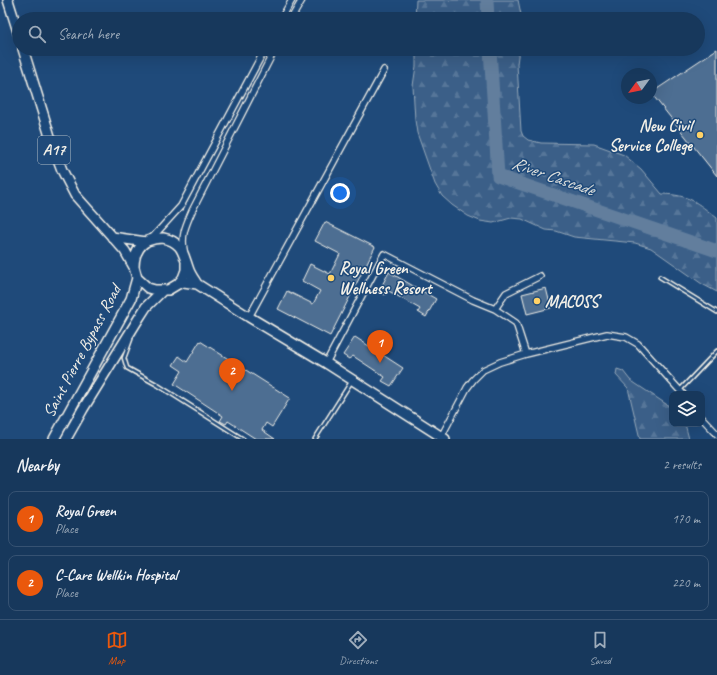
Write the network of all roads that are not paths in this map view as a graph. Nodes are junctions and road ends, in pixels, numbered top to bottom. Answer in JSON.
{"nodes":[{"id":1,"x":8,"y":0,"type":"edge"},
{"id":2,"x":292,"y":0,"type":"edge"},
{"id":3,"x":302,"y":0,"type":"edge"},
{"id":4,"x":285,"y":12,"type":"edge"},
{"id":5,"x":295,"y":12,"type":"edge"},
{"id":6,"x":12,"y":13,"type":"edge"},
{"id":7,"x":25,"y":56,"type":"edge"},
{"id":8,"x":261,"y":56,"type":"edge"},
{"id":9,"x":272,"y":56,"type":"edge"},
{"id":10,"x":384,"y":70,"type":"dead end"},
{"id":11,"x":112,"y":237,"type":"junction"},
{"id":12,"x":148,"y":241,"type":"junction"},
{"id":13,"x":186,"y":260,"type":"junction"},
{"id":14,"x":134,"y":268,"type":"junction"},
{"id":15,"x":540,"y":276,"type":"dead end"},
{"id":16,"x":137,"y":278,"type":"junction"},
{"id":17,"x":660,"y":278,"type":"dead end"},
{"id":18,"x":178,"y":284,"type":"junction"},
{"id":19,"x":197,"y":284,"type":"junction"},
{"id":20,"x":162,"y":291,"type":"junction"},
{"id":21,"x":495,"y":309,"type":"junction"},
{"id":22,"x":717,"y":312,"type":"edge"},
{"id":23,"x":249,"y":317,"type":"junction"},
{"id":24,"x":139,"y":318,"type":"junction"},
{"id":25,"x":717,"y":351,"type":"edge"},
{"id":26,"x":526,"y":354,"type":"junction"},
{"id":27,"x":326,"y":363,"type":"junction"},
{"id":28,"x":352,"y":380,"type":"junction"},
{"id":29,"x":680,"y":391,"type":"edge"},
{"id":30,"x":682,"y":391,"type":"edge"},
{"id":31,"x":705,"y":421,"type":"edge"},
{"id":32,"x":717,"y":434,"type":"edge"},
{"id":33,"x":442,"y":438,"type":"edge"},
{"id":34,"x":54,"y":439,"type":"edge"},
{"id":35,"x":66,"y":439,"type":"edge"},
{"id":36,"x":243,"y":439,"type":"edge"},
{"id":37,"x":315,"y":439,"type":"edge"}],
"edges":[{"from":1,"to":6,"type":"main road"},
{"from":2,"to":4,"type":"street"},
{"from":3,"to":5,"type":"street"},
{"from":7,"to":11,"type":"main road","number":"A17"},
{"from":8,"to":12,"type":"street"},
{"from":9,"to":13,"type":"street"},
{"from":10,"to":23,"type":"street"},
{"from":11,"to":12,"type":"main road"},
{"from":11,"to":14,"type":"main road","number":"A17"},
{"from":12,"to":13,"type":"main road"},
{"from":12,"to":14,"type":"main road"},
{"from":13,"to":18,"type":"main road"},
{"from":13,"to":19,"type":"main road"},
{"from":14,"to":16,"type":"main road","number":"A17"},
{"from":15,"to":21,"type":"street"},
{"from":16,"to":20,"type":"main road"},
{"from":16,"to":34,"type":"main road","name":"Saint Pierre Bypass Road"},
{"from":17,"to":22,"type":"lane"},
{"from":18,"to":19,"type":"main road"},
{"from":18,"to":20,"type":"main road"},
{"from":19,"to":23,"type":"main road"},
{"from":20,"to":24,"type":"main road","name":"Saint Pierre Bypass Road"},
{"from":21,"to":26,"type":"street"},
{"from":21,"to":27,"type":"street"},
{"from":23,"to":27,"type":"main road"},
{"from":24,"to":35,"type":"main road","name":"Saint Pierre Bypass Road"},
{"from":24,"to":36,"type":"lane"},
{"from":25,"to":30,"type":"lane"},
{"from":26,"to":29,"type":"street"},
{"from":26,"to":33,"type":"street"},
{"from":27,"to":28,"type":"main road"},
{"from":28,"to":33,"type":"main road"},
{"from":28,"to":37,"type":"lane"},
{"from":31,"to":32,"type":"street"}]}
